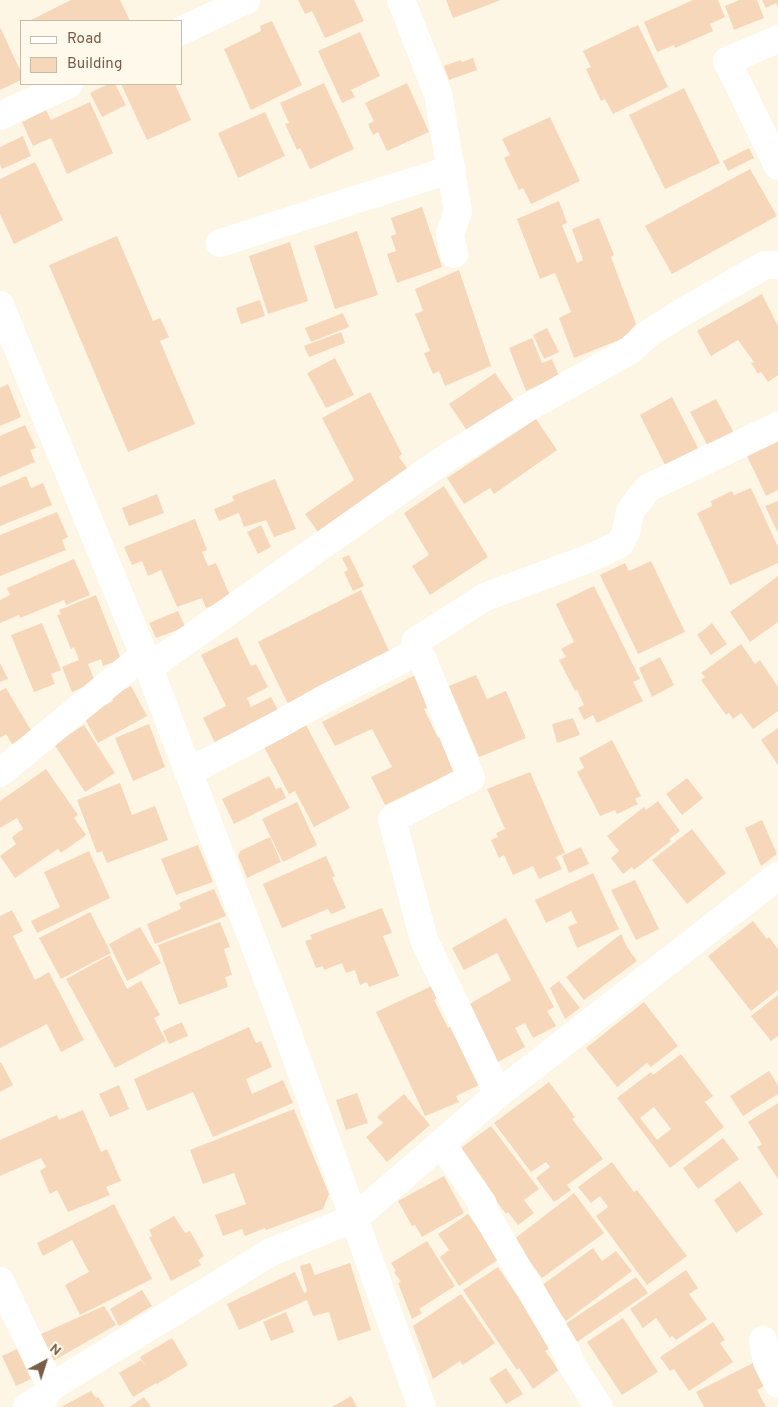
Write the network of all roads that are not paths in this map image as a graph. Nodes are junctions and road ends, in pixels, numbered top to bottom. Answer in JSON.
{"nodes":[{"id":1,"x":246,"y":0,"type":"edge"},
{"id":2,"x":401,"y":0,"type":"edge"},
{"id":3,"x":210,"y":8,"type":"edge"},
{"id":4,"x":182,"y":30,"type":"edge"},
{"id":5,"x":778,"y":39,"type":"edge"},
{"id":6,"x":67,"y":85,"type":"edge"},
{"id":7,"x":0,"y":116,"type":"edge"},
{"id":8,"x":778,"y":166,"type":"edge"},
{"id":9,"x":452,"y":169,"type":"junction"},
{"id":10,"x":220,"y":243,"type":"dead end"},
{"id":11,"x":454,"y":254,"type":"dead end"},
{"id":12,"x":778,"y":265,"type":"edge"},
{"id":13,"x":0,"y":306,"type":"edge"},
{"id":14,"x":778,"y":426,"type":"edge"},
{"id":15,"x":413,"y":654,"type":"junction"},
{"id":16,"x":146,"y":662,"type":"junction"},
{"id":17,"x":188,"y":772,"type":"junction"},
{"id":18,"x":0,"y":773,"type":"edge"},
{"id":19,"x":778,"y":876,"type":"edge"},
{"id":20,"x":498,"y":1094,"type":"junction"},
{"id":21,"x":442,"y":1143,"type":"junction"},
{"id":22,"x":354,"y":1218,"type":"junction"},
{"id":23,"x":0,"y":1281,"type":"edge"},
{"id":24,"x":763,"y":1340,"type":"dead end"},
{"id":25,"x":778,"y":1384,"type":"edge"},
{"id":26,"x":51,"y":1387,"type":"junction"},
{"id":27,"x":27,"y":1407,"type":"edge"},
{"id":28,"x":422,"y":1407,"type":"edge"},
{"id":29,"x":598,"y":1407,"type":"edge"}],
"edges":[{"from":1,"to":3,"type":"street"},
{"from":2,"to":9,"type":"street"},
{"from":3,"to":4,"type":"street"},
{"from":5,"to":8,"type":"street"},
{"from":6,"to":7,"type":"street"},
{"from":9,"to":10,"type":"street"},
{"from":9,"to":11,"type":"street"},
{"from":12,"to":16,"type":"street"},
{"from":13,"to":16,"type":"street"},
{"from":14,"to":15,"type":"street"},
{"from":15,"to":17,"type":"street"},
{"from":15,"to":20,"type":"street"},
{"from":16,"to":17,"type":"street"},
{"from":16,"to":18,"type":"street"},
{"from":17,"to":22,"type":"street"},
{"from":19,"to":20,"type":"street"},
{"from":20,"to":21,"type":"street"},
{"from":21,"to":22,"type":"street"},
{"from":21,"to":29,"type":"street"},
{"from":22,"to":26,"type":"street"},
{"from":22,"to":28,"type":"street"},
{"from":23,"to":26,"type":"street"},
{"from":24,"to":25,"type":"street"},
{"from":26,"to":27,"type":"street"}]}
